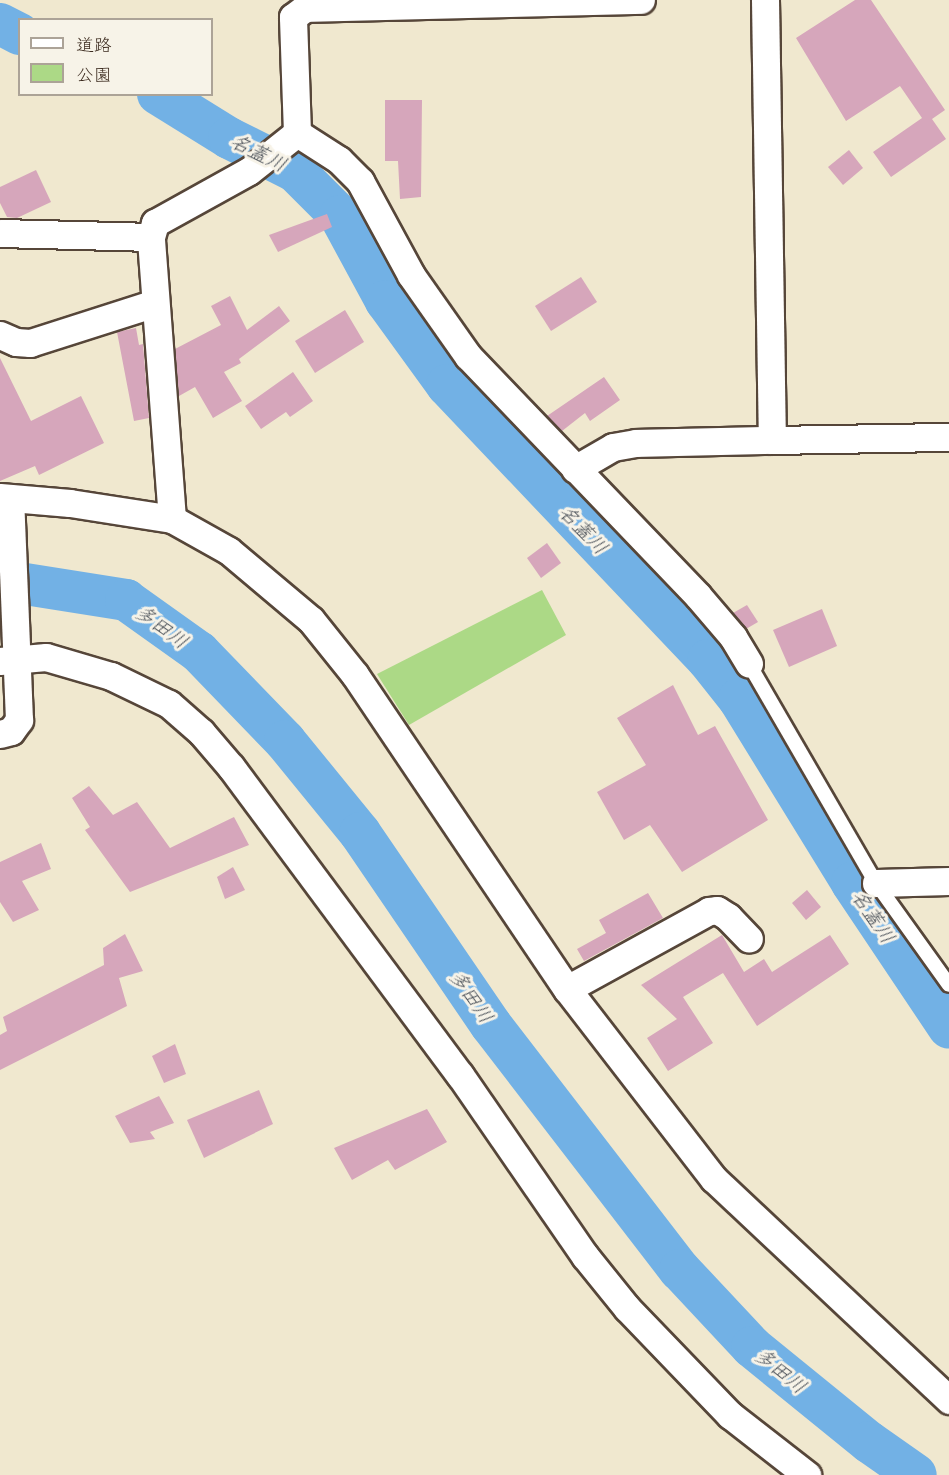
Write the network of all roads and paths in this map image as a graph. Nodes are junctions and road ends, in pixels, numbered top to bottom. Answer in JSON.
{"nodes":[{"id":1,"x":641,"y":0,"type":"edge"},
{"id":2,"x":765,"y":0,"type":"edge"},
{"id":3,"x":292,"y":138,"type":"junction"},
{"id":4,"x":0,"y":232,"type":"edge"},
{"id":5,"x":151,"y":237,"type":"junction"},
{"id":6,"x":155,"y":303,"type":"junction"},
{"id":7,"x":0,"y":335,"type":"edge"},
{"id":8,"x":949,"y":437,"type":"edge"},
{"id":9,"x":772,"y":440,"type":"junction"},
{"id":10,"x":575,"y":469,"type":"junction"},
{"id":11,"x":7,"y":503,"type":"edge"},
{"id":12,"x":172,"y":519,"type":"junction"},
{"id":13,"x":11,"y":658,"type":"edge"},
{"id":14,"x":749,"y":664,"type":"joint"},
{"id":15,"x":0,"y":734,"type":"edge"},
{"id":16,"x":949,"y":881,"type":"edge"},
{"id":17,"x":876,"y":883,"type":"junction"},
{"id":18,"x":748,"y":939,"type":"dead end"},
{"id":19,"x":949,"y":985,"type":"edge"},
{"id":20,"x":567,"y":989,"type":"junction"},
{"id":21,"x":949,"y":1400,"type":"edge"},
{"id":22,"x":807,"y":1475,"type":"edge"}],
"edges":[{"from":1,"to":3,"type":"street"},
{"from":2,"to":9,"type":"street"},
{"from":3,"to":5,"type":"street"},
{"from":3,"to":10,"type":"street"},
{"from":4,"to":5,"type":"street"},
{"from":5,"to":6,"type":"street"},
{"from":6,"to":7,"type":"street"},
{"from":6,"to":12,"type":"street"},
{"from":8,"to":9,"type":"street"},
{"from":9,"to":10,"type":"street"},
{"from":10,"to":14,"type":"street"},
{"from":11,"to":12,"type":"street"},
{"from":11,"to":13,"type":"street"},
{"from":12,"to":20,"type":"street"},
{"from":13,"to":15,"type":"street"},
{"from":13,"to":22,"type":"street"},
{"from":14,"to":17,"type":"lane"},
{"from":16,"to":17,"type":"street"},
{"from":17,"to":19,"type":"lane"},
{"from":18,"to":20,"type":"street"},
{"from":20,"to":21,"type":"street"}]}
